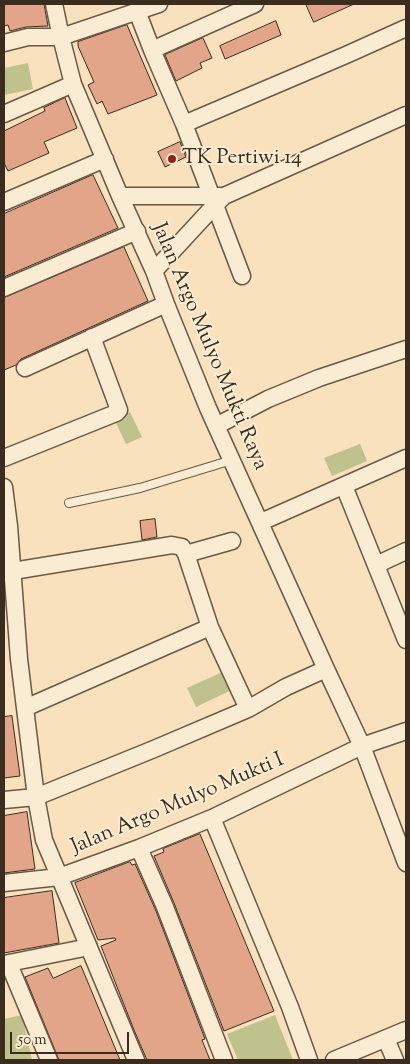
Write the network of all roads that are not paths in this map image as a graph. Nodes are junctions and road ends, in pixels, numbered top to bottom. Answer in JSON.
{"nodes":[{"id":1,"x":54,"y":4,"type":"edge"},
{"id":2,"x":159,"y":4,"type":"edge"},
{"id":3,"x":255,"y":4,"type":"edge"},
{"id":4,"x":137,"y":11,"type":"junction"},
{"id":5,"x":406,"y":28,"type":"edge"},
{"id":6,"x":61,"y":37,"type":"junction"},
{"id":7,"x":4,"y":43,"type":"edge"},
{"id":8,"x":152,"y":50,"type":"junction"},
{"id":9,"x":73,"y":84,"type":"junction"},
{"id":10,"x":4,"y":114,"type":"edge"},
{"id":11,"x":406,"y":115,"type":"edge"},
{"id":12,"x":184,"y":124,"type":"junction"},
{"id":13,"x":105,"y":159,"type":"junction"},
{"id":14,"x":120,"y":196,"type":"junction"},
{"id":15,"x":217,"y":199,"type":"junction"},
{"id":16,"x":4,"y":202,"type":"edge"},
{"id":17,"x":137,"y":231,"type":"junction"},
{"id":18,"x":154,"y":271,"type":"junction"},
{"id":19,"x":242,"y":276,"type":"dead end"},
{"id":20,"x":4,"y":288,"type":"edge"},
{"id":21,"x":166,"y":304,"type":"junction"},
{"id":22,"x":92,"y":337,"type":"junction"},
{"id":23,"x":406,"y":349,"type":"edge"},
{"id":24,"x":25,"y":368,"type":"dead end"},
{"id":25,"x":216,"y":426,"type":"junction"},
{"id":26,"x":4,"y":458,"type":"edge"},
{"id":27,"x":406,"y":458,"type":"edge"},
{"id":28,"x":232,"y":460,"type":"junction"},
{"id":29,"x":344,"y":486,"type":"junction"},
{"id":30,"x":4,"y":487,"type":"edge"},
{"id":31,"x":69,"y":503,"type":"dead end"},
{"id":32,"x":261,"y":522,"type":"junction"},
{"id":33,"x":232,"y":541,"type":"dead end"},
{"id":34,"x":406,"y":551,"type":"edge"},
{"id":35,"x":186,"y":554,"type":"junction"},
{"id":36,"x":9,"y":562,"type":"edge"},
{"id":37,"x":376,"y":565,"type":"junction"},
{"id":38,"x":210,"y":627,"type":"junction"},
{"id":39,"x":406,"y":636,"type":"edge"},
{"id":40,"x":326,"y":670,"type":"junction"},
{"id":41,"x":25,"y":708,"type":"junction"},
{"id":42,"x":248,"y":709,"type":"junction"},
{"id":43,"x":406,"y":731,"type":"edge"},
{"id":44,"x":362,"y":746,"type":"junction"},
{"id":45,"x":36,"y":797,"type":"junction"},
{"id":46,"x":4,"y":800,"type":"edge"},
{"id":47,"x":212,"y":818,"type":"junction"},
{"id":48,"x":139,"y":848,"type":"junction"},
{"id":49,"x":406,"y":863,"type":"edge"},
{"id":50,"x":59,"y":877,"type":"junction"},
{"id":51,"x":4,"y":883,"type":"edge"},
{"id":52,"x":89,"y":947,"type":"junction"},
{"id":53,"x":6,"y":964,"type":"edge"},
{"id":54,"x":406,"y":1030,"type":"edge"},
{"id":55,"x":386,"y":1039,"type":"junction"},
{"id":56,"x":48,"y":1060,"type":"edge"},
{"id":57,"x":136,"y":1060,"type":"edge"},
{"id":58,"x":224,"y":1060,"type":"edge"},
{"id":59,"x":310,"y":1060,"type":"edge"},
{"id":60,"x":334,"y":1060,"type":"edge"},
{"id":61,"x":395,"y":1060,"type":"edge"}],
"edges":[{"from":1,"to":6,"type":"street","name":"Jalan Argo Mulyo Mukti Raya"},
{"from":2,"to":4,"type":"street"},
{"from":3,"to":8,"type":"street"},
{"from":4,"to":6,"type":"street"},
{"from":4,"to":8,"type":"street"},
{"from":5,"to":12,"type":"street"},
{"from":6,"to":7,"type":"street"},
{"from":6,"to":9,"type":"street","name":"Jalan Argo Mulyo Mukti Raya"},
{"from":8,"to":12,"type":"street"},
{"from":9,"to":10,"type":"street"},
{"from":9,"to":13,"type":"street","name":"Jalan Argo Mulyo Mukti Raya"},
{"from":11,"to":15,"type":"street"},
{"from":12,"to":15,"type":"street"},
{"from":13,"to":14,"type":"street","name":"Jalan Argo Mulyo Mukti Raya"},
{"from":13,"to":16,"type":"street"},
{"from":14,"to":15,"type":"street"},
{"from":14,"to":17,"type":"street","name":"Jalan Argo Mulyo Mukti Raya"},
{"from":15,"to":18,"type":"street"},
{"from":15,"to":19,"type":"street"},
{"from":17,"to":18,"type":"street","name":"Jalan Argo Mulyo Mukti Raya"},
{"from":17,"to":20,"type":"street"},
{"from":18,"to":21,"type":"street","name":"Jalan Argo Mulyo Mukti Raya"},
{"from":21,"to":22,"type":"street"},
{"from":21,"to":25,"type":"street","name":"Jalan Argo Mulyo Mukti Raya"},
{"from":22,"to":24,"type":"street"},
{"from":22,"to":26,"type":"street"},
{"from":23,"to":25,"type":"street"},
{"from":25,"to":28,"type":"street","name":"Jalan Argo Mulyo Mukti Raya"},
{"from":27,"to":29,"type":"street"},
{"from":28,"to":31,"type":"lane"},
{"from":28,"to":32,"type":"street","name":"Jalan Argo Mulyo Mukti Raya"},
{"from":29,"to":32,"type":"street"},
{"from":29,"to":37,"type":"street"},
{"from":30,"to":36,"type":"street"},
{"from":32,"to":40,"type":"street","name":"Jalan Argo Mulyo Mukti Raya"},
{"from":33,"to":35,"type":"street"},
{"from":34,"to":37,"type":"street"},
{"from":35,"to":36,"type":"street"},
{"from":35,"to":38,"type":"street"},
{"from":36,"to":41,"type":"street"},
{"from":37,"to":39,"type":"street"},
{"from":38,"to":41,"type":"street"},
{"from":38,"to":42,"type":"street"},
{"from":40,"to":42,"type":"street"},
{"from":40,"to":44,"type":"street","name":"Jalan Argo Mulyo Mukti Raya"},
{"from":41,"to":45,"type":"street"},
{"from":42,"to":45,"type":"street"},
{"from":43,"to":44,"type":"street","name":"Jalan Argo Mulyo Mukti I"},
{"from":44,"to":47,"type":"street","name":"Jalan Argo Mulyo Mukti I"},
{"from":44,"to":49,"type":"street","name":"Jalan Argo Mulyo Mukti Raya"},
{"from":45,"to":46,"type":"street"},
{"from":45,"to":50,"type":"street"},
{"from":47,"to":48,"type":"street","name":"Jalan Argo Mulyo Mukti I"},
{"from":47,"to":59,"type":"street"},
{"from":48,"to":50,"type":"street","name":"Jalan Argo Mulyo Mukti I"},
{"from":48,"to":58,"type":"street"},
{"from":50,"to":51,"type":"street","name":"Jalan Argo Mulyo Mukti I"},
{"from":50,"to":52,"type":"street"},
{"from":52,"to":53,"type":"street"},
{"from":52,"to":57,"type":"street"},
{"from":53,"to":56,"type":"street"},
{"from":54,"to":55,"type":"street"},
{"from":55,"to":60,"type":"street"},
{"from":55,"to":61,"type":"street"}]}
